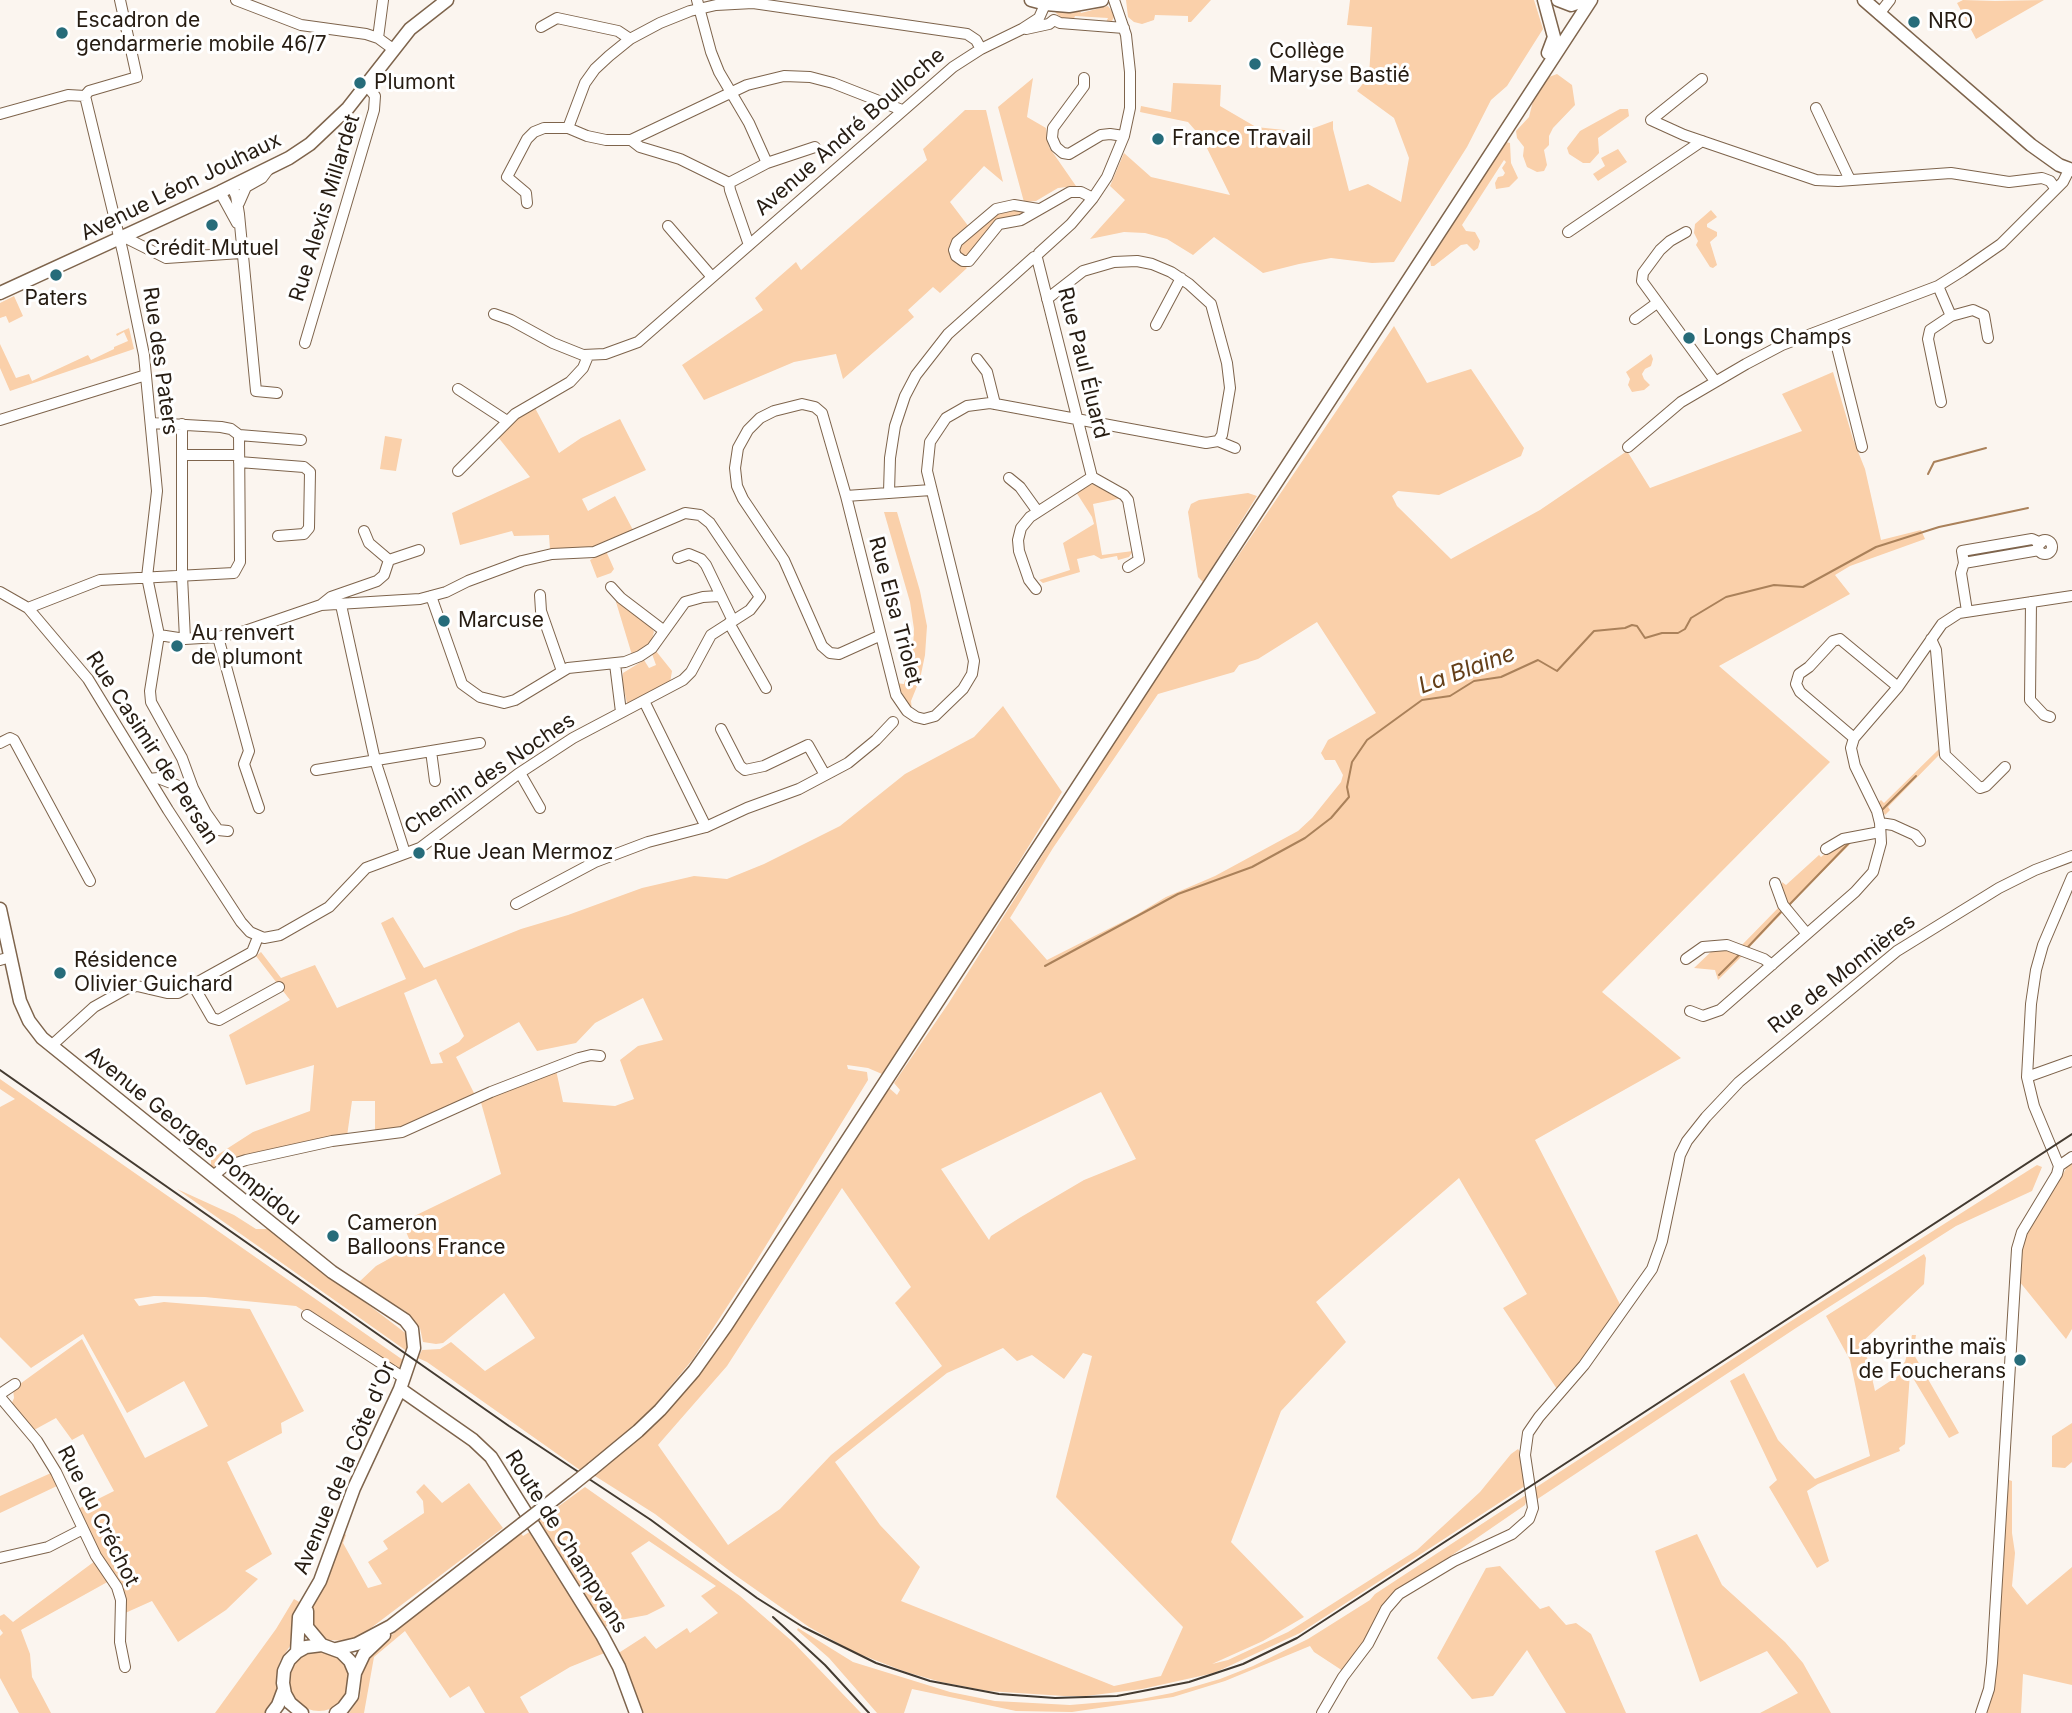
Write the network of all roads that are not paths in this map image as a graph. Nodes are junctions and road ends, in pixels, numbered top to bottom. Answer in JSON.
{"nodes":[{"id":1,"x":120,"y":0,"type":"edge"},
{"id":2,"x":236,"y":0,"type":"edge"},
{"id":3,"x":383,"y":0,"type":"edge"},
{"id":4,"x":447,"y":0,"type":"edge"},
{"id":5,"x":1031,"y":0,"type":"edge"},
{"id":6,"x":1102,"y":0,"type":"edge"},
{"id":7,"x":1114,"y":0,"type":"edge"},
{"id":8,"x":1544,"y":0,"type":"edge"},
{"id":9,"x":1558,"y":0,"type":"edge"},
{"id":10,"x":1585,"y":0,"type":"edge"},
{"id":11,"x":1591,"y":0,"type":"edge"},
{"id":12,"x":1869,"y":1,"type":"edge"},
{"id":13,"x":698,"y":4,"type":"edge"},
{"id":14,"x":1046,"y":4,"type":"edge"},
{"id":15,"x":1884,"y":8,"type":"edge"},
{"id":16,"x":1054,"y":20,"type":"junction"},
{"id":17,"x":541,"y":27,"type":"dead end"},
{"id":18,"x":1124,"y":28,"type":"junction"},
{"id":19,"x":1022,"y":30,"type":"junction"},
{"id":20,"x":378,"y":38,"type":"junction"},
{"id":21,"x":629,"y":39,"type":"junction"},
{"id":22,"x":981,"y":48,"type":"junction"},
{"id":23,"x":393,"y":49,"type":"junction"},
{"id":24,"x":1084,"y":78,"type":"dead end"},
{"id":25,"x":1702,"y":79,"type":"dead end"},
{"id":26,"x":367,"y":86,"type":"junction"},
{"id":27,"x":732,"y":93,"type":"junction"},
{"id":28,"x":85,"y":96,"type":"junction"},
{"id":29,"x":1520,"y":106,"type":"junction"},
{"id":30,"x":1816,"y":108,"type":"dead end"},
{"id":31,"x":902,"y":110,"type":"junction"},
{"id":32,"x":0,"y":114,"type":"edge"},
{"id":33,"x":568,"y":128,"type":"junction"},
{"id":34,"x":1124,"y":136,"type":"junction"},
{"id":35,"x":631,"y":140,"type":"junction"},
{"id":36,"x":1702,"y":141,"type":"junction"},
{"id":37,"x":814,"y":147,"type":"dead end"},
{"id":38,"x":767,"y":163,"type":"junction"},
{"id":39,"x":268,"y":170,"type":"junction"},
{"id":40,"x":2070,"y":173,"type":"edge"},
{"id":41,"x":1850,"y":180,"type":"junction"},
{"id":42,"x":729,"y":183,"type":"junction"},
{"id":43,"x":2055,"y":188,"type":"junction"},
{"id":44,"x":226,"y":190,"type":"junction"},
{"id":45,"x":1093,"y":198,"type":"junction"},
{"id":46,"x":527,"y":203,"type":"dead end"},
{"id":47,"x":1038,"y":209,"type":"junction"},
{"id":48,"x":239,"y":214,"type":"junction"},
{"id":49,"x":239,"y":226,"type":"junction"},
{"id":50,"x":668,"y":226,"type":"dead end"},
{"id":51,"x":1568,"y":232,"type":"dead end"},
{"id":52,"x":1686,"y":232,"type":"dead end"},
{"id":53,"x":122,"y":238,"type":"junction"},
{"id":54,"x":749,"y":245,"type":"junction"},
{"id":55,"x":241,"y":253,"type":"junction"},
{"id":56,"x":1037,"y":256,"type":"junction"},
{"id":57,"x":712,"y":277,"type":"junction"},
{"id":58,"x":1181,"y":278,"type":"junction"},
{"id":59,"x":1938,"y":286,"type":"junction"},
{"id":60,"x":0,"y":293,"type":"edge"},
{"id":61,"x":1047,"y":299,"type":"junction"},
{"id":62,"x":1657,"y":303,"type":"junction"},
{"id":63,"x":494,"y":314,"type":"dead end"},
{"id":64,"x":1951,"y":316,"type":"junction"},
{"id":65,"x":1635,"y":319,"type":"dead end"},
{"id":66,"x":1156,"y":324,"type":"dead end"},
{"id":67,"x":1832,"y":327,"type":"junction"},
{"id":68,"x":1989,"y":338,"type":"dead end"},
{"id":69,"x":305,"y":343,"type":"dead end"},
{"id":70,"x":588,"y":356,"type":"junction"},
{"id":71,"x":977,"y":359,"type":"dead end"},
{"id":72,"x":146,"y":375,"type":"junction"},
{"id":73,"x":1715,"y":381,"type":"junction"},
{"id":74,"x":458,"y":389,"type":"dead end"},
{"id":75,"x":277,"y":393,"type":"dead end"},
{"id":76,"x":1941,"y":402,"type":"dead end"},
{"id":77,"x":995,"y":404,"type":"junction"},
{"id":78,"x":1076,"y":419,"type":"junction"},
{"id":79,"x":0,"y":420,"type":"edge"},
{"id":80,"x":507,"y":421,"type":"junction"},
{"id":81,"x":151,"y":424,"type":"junction"},
{"id":82,"x":183,"y":424,"type":"junction"},
{"id":83,"x":239,"y":435,"type":"junction"},
{"id":84,"x":301,"y":440,"type":"dead end"},
{"id":85,"x":1218,"y":441,"type":"junction"},
{"id":86,"x":1628,"y":447,"type":"dead end"},
{"id":87,"x":1862,"y":447,"type":"dead end"},
{"id":88,"x":1235,"y":448,"type":"dead end"},
{"id":89,"x":183,"y":455,"type":"junction"},
{"id":90,"x":239,"y":459,"type":"junction"},
{"id":91,"x":458,"y":471,"type":"dead end"},
{"id":92,"x":1092,"y":477,"type":"junction"},
{"id":93,"x":1009,"y":478,"type":"dead end"},
{"id":94,"x":931,"y":490,"type":"junction"},
{"id":95,"x":890,"y":492,"type":"junction"},
{"id":96,"x":846,"y":496,"type":"junction"},
{"id":97,"x":1038,"y":512,"type":"junction"},
{"id":98,"x":363,"y":531,"type":"dead end"},
{"id":99,"x":278,"y":536,"type":"dead end"},
{"id":100,"x":2040,"y":546,"type":"dead end"},
{"id":101,"x":419,"y":550,"type":"dead end"},
{"id":102,"x":678,"y":558,"type":"dead end"},
{"id":103,"x":389,"y":560,"type":"junction"},
{"id":104,"x":1128,"y":568,"type":"dead end"},
{"id":105,"x":182,"y":576,"type":"junction"},
{"id":106,"x":147,"y":577,"type":"junction"},
{"id":107,"x":611,"y":587,"type":"dead end"},
{"id":108,"x":1036,"y":589,"type":"dead end"},
{"id":109,"x":0,"y":593,"type":"edge"},
{"id":110,"x":540,"y":595,"type":"dead end"},
{"id":111,"x":431,"y":596,"type":"junction"},
{"id":112,"x":719,"y":596,"type":"junction"},
{"id":113,"x":2072,"y":596,"type":"edge"},
{"id":114,"x":2031,"y":602,"type":"junction"},
{"id":115,"x":321,"y":605,"type":"junction"},
{"id":116,"x":341,"y":605,"type":"junction"},
{"id":117,"x":27,"y":608,"type":"junction"},
{"id":118,"x":1967,"y":611,"type":"junction"},
{"id":119,"x":731,"y":622,"type":"junction"},
{"id":120,"x":663,"y":630,"type":"junction"},
{"id":121,"x":159,"y":635,"type":"junction"},
{"id":122,"x":879,"y":635,"type":"junction"},
{"id":123,"x":218,"y":637,"type":"junction"},
{"id":124,"x":185,"y":639,"type":"junction"},
{"id":125,"x":1931,"y":639,"type":"junction"},
{"id":126,"x":615,"y":664,"type":"junction"},
{"id":127,"x":562,"y":671,"type":"junction"},
{"id":128,"x":1898,"y":687,"type":"junction"},
{"id":129,"x":766,"y":688,"type":"dead end"},
{"id":130,"x":644,"y":701,"type":"junction"},
{"id":131,"x":621,"y":712,"type":"junction"},
{"id":132,"x":2050,"y":717,"type":"dead end"},
{"id":133,"x":893,"y":722,"type":"dead end"},
{"id":134,"x":721,"y":729,"type":"dead end"},
{"id":135,"x":0,"y":743,"type":"edge"},
{"id":136,"x":480,"y":743,"type":"dead end"},
{"id":137,"x":1853,"y":743,"type":"junction"},
{"id":138,"x":431,"y":751,"type":"junction"},
{"id":139,"x":375,"y":760,"type":"junction"},
{"id":140,"x":2005,"y":767,"type":"dead end"},
{"id":141,"x":316,"y":770,"type":"dead end"},
{"id":142,"x":520,"y":773,"type":"junction"},
{"id":143,"x":825,"y":775,"type":"junction"},
{"id":144,"x":149,"y":779,"type":"junction"},
{"id":145,"x":435,"y":781,"type":"dead end"},
{"id":146,"x":193,"y":788,"type":"junction"},
{"id":147,"x":259,"y":808,"type":"dead end"},
{"id":148,"x":540,"y":808,"type":"dead end"},
{"id":149,"x":706,"y":827,"type":"junction"},
{"id":150,"x":1880,"y":828,"type":"junction"},
{"id":151,"x":228,"y":831,"type":"dead end"},
{"id":152,"x":1920,"y":841,"type":"dead end"},
{"id":153,"x":1826,"y":849,"type":"dead end"},
{"id":154,"x":405,"y":853,"type":"junction"},
{"id":155,"x":2069,"y":861,"type":"edge"},
{"id":156,"x":2072,"y":877,"type":"edge"},
{"id":157,"x":90,"y":881,"type":"dead end"},
{"id":158,"x":1775,"y":883,"type":"dead end"},
{"id":159,"x":516,"y":904,"type":"dead end"},
{"id":160,"x":0,"y":909,"type":"edge"},
{"id":161,"x":1807,"y":934,"type":"junction"},
{"id":162,"x":258,"y":937,"type":"junction"},
{"id":163,"x":5,"y":958,"type":"edge"},
{"id":164,"x":1686,"y":959,"type":"dead end"},
{"id":165,"x":1772,"y":965,"type":"junction"},
{"id":166,"x":193,"y":985,"type":"junction"},
{"id":167,"x":279,"y":987,"type":"dead end"},
{"id":168,"x":1690,"y":1011,"type":"dead end"},
{"id":169,"x":51,"y":1046,"type":"junction"},
{"id":170,"x":600,"y":1056,"type":"dead end"},
{"id":171,"x":2072,"y":1061,"type":"edge"},
{"id":172,"x":2027,"y":1077,"type":"junction"},
{"id":173,"x":2072,"y":1157,"type":"edge"},
{"id":174,"x":2059,"y":1166,"type":"junction"},
{"id":175,"x":213,"y":1176,"type":"junction"},
{"id":176,"x":307,"y":1315,"type":"dead end"},
{"id":177,"x":413,"y":1353,"type":"joint"},
{"id":178,"x":15,"y":1384,"type":"dead end"},
{"id":179,"x":402,"y":1384,"type":"junction"},
{"id":180,"x":0,"y":1396,"type":"edge"},
{"id":181,"x":83,"y":1529,"type":"junction"},
{"id":182,"x":0,"y":1558,"type":"edge"},
{"id":183,"x":311,"y":1597,"type":"junction"},
{"id":184,"x":391,"y":1626,"type":"junction"},
{"id":185,"x":322,"y":1645,"type":"junction"},
{"id":186,"x":336,"y":1649,"type":"junction"},
{"id":187,"x":297,"y":1652,"type":"junction"},
{"id":188,"x":125,"y":1667,"type":"dead end"},
{"id":189,"x":355,"y":1673,"type":"junction"},
{"id":190,"x":284,"y":1689,"type":"junction"},
{"id":191,"x":341,"y":1712,"type":"edge"},
{"id":192,"x":272,"y":1713,"type":"edge"},
{"id":193,"x":301,"y":1713,"type":"edge"},
{"id":194,"x":636,"y":1713,"type":"edge"},
{"id":195,"x":1322,"y":1713,"type":"edge"},
{"id":196,"x":1981,"y":1713,"type":"edge"}],
"edges":[{"from":1,"to":28,"type":"street"},
{"from":2,"to":20,"type":"street"},
{"from":3,"to":20,"type":"street"},
{"from":4,"to":23,"type":"main road","name":"Avenue Léon Jouhaux"},
{"from":5,"to":14,"type":"main road"},
{"from":6,"to":14,"type":"main road"},
{"from":7,"to":18,"type":"street"},
{"from":8,"to":29,"type":"main road"},
{"from":9,"to":10,"type":"main road"},
{"from":11,"to":29,"type":"main road"},
{"from":12,"to":15,"type":"main road"},
{"from":13,"to":21,"type":"street"},
{"from":13,"to":22,"type":"street"},
{"from":13,"to":27,"type":"street"},
{"from":14,"to":16,"type":"street"},
{"from":14,"to":19,"type":"street"},
{"from":15,"to":40,"type":"main road"},
{"from":16,"to":18,"type":"street"},
{"from":16,"to":19,"type":"street"},
{"from":17,"to":21,"type":"street"},
{"from":18,"to":34,"type":"street"},
{"from":19,"to":22,"type":"street","name":"Avenue André Boulloche"},
{"from":20,"to":23,"type":"street"},
{"from":21,"to":33,"type":"street"},
{"from":22,"to":31,"type":"street","name":"Avenue André Boulloche"},
{"from":23,"to":26,"type":"main road","name":"Avenue Léon Jouhaux"},
{"from":24,"to":34,"type":"street"},
{"from":25,"to":36,"type":"street"},
{"from":26,"to":39,"type":"main road","name":"Avenue Léon Jouhaux"},
{"from":26,"to":69,"type":"street","name":"Rue Alexis Millardet"},
{"from":27,"to":31,"type":"street"},
{"from":27,"to":35,"type":"street"},
{"from":27,"to":38,"type":"street"},
{"from":28,"to":32,"type":"street"},
{"from":28,"to":53,"type":"street","name":"Rue des Paters"},
{"from":29,"to":184,"type":"main road","bridge":true},
{"from":30,"to":41,"type":"street"},
{"from":31,"to":54,"type":"street","name":"Avenue André Boulloche"},
{"from":33,"to":35,"type":"street"},
{"from":33,"to":46,"type":"street"},
{"from":34,"to":45,"type":"street"},
{"from":35,"to":42,"type":"street"},
{"from":36,"to":41,"type":"street"},
{"from":36,"to":51,"type":"street"},
{"from":37,"to":38,"type":"street"},
{"from":38,"to":42,"type":"street"},
{"from":39,"to":44,"type":"main road","name":"Avenue Léon Jouhaux"},
{"from":39,"to":48,"type":"street"},
{"from":40,"to":43,"type":"street"},
{"from":41,"to":43,"type":"street"},
{"from":42,"to":54,"type":"street"},
{"from":43,"to":59,"type":"street"},
{"from":44,"to":48,"type":"street"},
{"from":44,"to":49,"type":"street"},
{"from":44,"to":53,"type":"main road","name":"Avenue Léon Jouhaux"},
{"from":45,"to":47,"type":"street"},
{"from":45,"to":56,"type":"street"},
{"from":47,"to":47,"type":"street"},
{"from":48,"to":49,"type":"street"},
{"from":49,"to":55,"type":"street"},
{"from":50,"to":57,"type":"street"},
{"from":52,"to":62,"type":"street"},
{"from":53,"to":55,"type":"street"},
{"from":53,"to":60,"type":"main road","name":"Avenue Léon Jouhaux"},
{"from":53,"to":72,"type":"street","name":"Rue des Paters"},
{"from":54,"to":57,"type":"street","name":"Avenue André Boulloche"},
{"from":55,"to":75,"type":"street"},
{"from":56,"to":61,"type":"street","name":"Rue Paul Éluard"},
{"from":56,"to":95,"type":"street"},
{"from":57,"to":70,"type":"street","name":"Avenue André Boulloche"},
{"from":58,"to":61,"type":"street"},
{"from":58,"to":66,"type":"street"},
{"from":58,"to":85,"type":"street"},
{"from":59,"to":64,"type":"street"},
{"from":59,"to":67,"type":"street"},
{"from":61,"to":78,"type":"street","name":"Rue Paul Éluard"},
{"from":62,"to":65,"type":"street"},
{"from":62,"to":73,"type":"street"},
{"from":63,"to":70,"type":"street"},
{"from":64,"to":68,"type":"street"},
{"from":64,"to":76,"type":"street"},
{"from":67,"to":73,"type":"street"},
{"from":67,"to":87,"type":"street"},
{"from":70,"to":80,"type":"street"},
{"from":71,"to":77,"type":"street"},
{"from":72,"to":79,"type":"street"},
{"from":72,"to":81,"type":"street","name":"Rue des Paters"},
{"from":73,"to":86,"type":"street"},
{"from":74,"to":80,"type":"street"},
{"from":77,"to":78,"type":"street","name":"Rue Elsa Triolet"},
{"from":77,"to":94,"type":"street","name":"Rue Elsa Triolet"},
{"from":78,"to":85,"type":"street"},
{"from":78,"to":92,"type":"street","name":"Rue Paul Éluard"},
{"from":80,"to":91,"type":"street"},
{"from":81,"to":82,"type":"street"},
{"from":81,"to":106,"type":"street","name":"Rue des Paters"},
{"from":82,"to":83,"type":"street"},
{"from":82,"to":89,"type":"street"},
{"from":83,"to":84,"type":"street"},
{"from":83,"to":90,"type":"street"},
{"from":85,"to":88,"type":"street"},
{"from":89,"to":90,"type":"street"},
{"from":89,"to":105,"type":"street"},
{"from":90,"to":99,"type":"street"},
{"from":90,"to":105,"type":"street"},
{"from":92,"to":97,"type":"street"},
{"from":92,"to":104,"type":"street"},
{"from":93,"to":97,"type":"street"},
{"from":94,"to":95,"type":"street"},
{"from":94,"to":122,"type":"street","name":"Rue Elsa Triolet"},
{"from":95,"to":96,"type":"street"},
{"from":96,"to":122,"type":"street","name":"Rue Elsa Triolet"},
{"from":96,"to":122,"type":"street","name":"Rue Elsa Triolet"},
{"from":97,"to":108,"type":"street"},
{"from":98,"to":103,"type":"street"},
{"from":100,"to":118,"type":"street"},
{"from":101,"to":103,"type":"street"},
{"from":102,"to":112,"type":"street"},
{"from":103,"to":115,"type":"street"},
{"from":105,"to":106,"type":"street"},
{"from":105,"to":124,"type":"street"},
{"from":106,"to":117,"type":"street"},
{"from":106,"to":121,"type":"street","name":"Rue des Paters"},
{"from":107,"to":120,"type":"street"},
{"from":109,"to":117,"type":"street","name":"Rue Casimir de Persan"},
{"from":110,"to":127,"type":"street"},
{"from":111,"to":116,"type":"street"},
{"from":111,"to":119,"type":"street","name":"Chemin des Noches"},
{"from":111,"to":127,"type":"street"},
{"from":112,"to":119,"type":"street"},
{"from":112,"to":120,"type":"street"},
{"from":113,"to":114,"type":"street"},
{"from":114,"to":118,"type":"street"},
{"from":114,"to":132,"type":"street"},
{"from":115,"to":116,"type":"street"},
{"from":115,"to":123,"type":"street"},
{"from":116,"to":139,"type":"street"},
{"from":117,"to":144,"type":"street","name":"Rue Casimir de Persan"},
{"from":118,"to":125,"type":"street"},
{"from":119,"to":129,"type":"street"},
{"from":119,"to":130,"type":"street","name":"Chemin des Noches"},
{"from":120,"to":126,"type":"street"},
{"from":121,"to":124,"type":"street"},
{"from":121,"to":146,"type":"street"},
{"from":123,"to":124,"type":"street"},
{"from":123,"to":147,"type":"street"},
{"from":125,"to":128,"type":"street"},
{"from":125,"to":140,"type":"street"},
{"from":126,"to":127,"type":"street"},
{"from":126,"to":131,"type":"street"},
{"from":128,"to":137,"type":"street"},
{"from":128,"to":137,"type":"street"},
{"from":130,"to":131,"type":"street","name":"Chemin des Noches"},
{"from":130,"to":149,"type":"street"},
{"from":131,"to":142,"type":"street","name":"Chemin des Noches"},
{"from":133,"to":143,"type":"street"},
{"from":134,"to":143,"type":"street"},
{"from":135,"to":157,"type":"street"},
{"from":136,"to":138,"type":"street"},
{"from":137,"to":150,"type":"street"},
{"from":138,"to":139,"type":"street"},
{"from":138,"to":145,"type":"street"},
{"from":139,"to":141,"type":"street"},
{"from":139,"to":154,"type":"street"},
{"from":142,"to":148,"type":"street"},
{"from":142,"to":154,"type":"street","name":"Chemin des Noches"},
{"from":143,"to":149,"type":"street"},
{"from":144,"to":146,"type":"street"},
{"from":144,"to":162,"type":"street","name":"Rue Casimir de Persan"},
{"from":146,"to":151,"type":"street"},
{"from":149,"to":159,"type":"street"},
{"from":150,"to":152,"type":"street"},
{"from":150,"to":153,"type":"street"},
{"from":150,"to":161,"type":"street"},
{"from":154,"to":162,"type":"street","name":"Chemin des Noches"},
{"from":155,"to":195,"type":"street","name":"Rue de Monnières"},
{"from":156,"to":172,"type":"street"},
{"from":158,"to":161,"type":"street"},
{"from":160,"to":163,"type":"main road","name":"Avenue Georges Pompidou"},
{"from":161,"to":165,"type":"street"},
{"from":162,"to":166,"type":"street"},
{"from":163,"to":169,"type":"main road","name":"Avenue Georges Pompidou"},
{"from":164,"to":165,"type":"street"},
{"from":165,"to":168,"type":"street"},
{"from":166,"to":167,"type":"street"},
{"from":166,"to":169,"type":"street"},
{"from":169,"to":175,"type":"main road","name":"Avenue Georges Pompidou"},
{"from":170,"to":175,"type":"street"},
{"from":171,"to":172,"type":"street"},
{"from":172,"to":174,"type":"street"},
{"from":173,"to":174,"type":"street"},
{"from":174,"to":196,"type":"street"},
{"from":175,"to":177,"type":"main road","name":"Avenue Georges Pompidou"},
{"from":176,"to":179,"type":"street"},
{"from":177,"to":179,"type":"main road","name":"Avenue de la Côte d'Or"},
{"from":178,"to":180,"type":"street"},
{"from":179,"to":183,"type":"main road","name":"Avenue de la Côte d'Or"},
{"from":179,"to":194,"type":"main road","name":"Route de Champvans"},
{"from":180,"to":181,"type":"street","name":"Rue du Créchot"},
{"from":181,"to":182,"type":"street"},
{"from":181,"to":188,"type":"street","name":"Rue du Créchot"},
{"from":183,"to":185,"type":"main road","name":"Avenue de la Côte d'Or"},
{"from":183,"to":187,"type":"main road","name":"Avenue de la Côte d'Or"},
{"from":184,"to":186,"type":"main road"},
{"from":184,"to":189,"type":"main road"},
{"from":185,"to":186,"type":"main road"},
{"from":185,"to":187,"type":"main road"},
{"from":186,"to":189,"type":"main road"},
{"from":187,"to":190,"type":"main road"},
{"from":189,"to":191,"type":"main road"},
{"from":190,"to":192,"type":"main road"},
{"from":190,"to":193,"type":"main road"}]}
